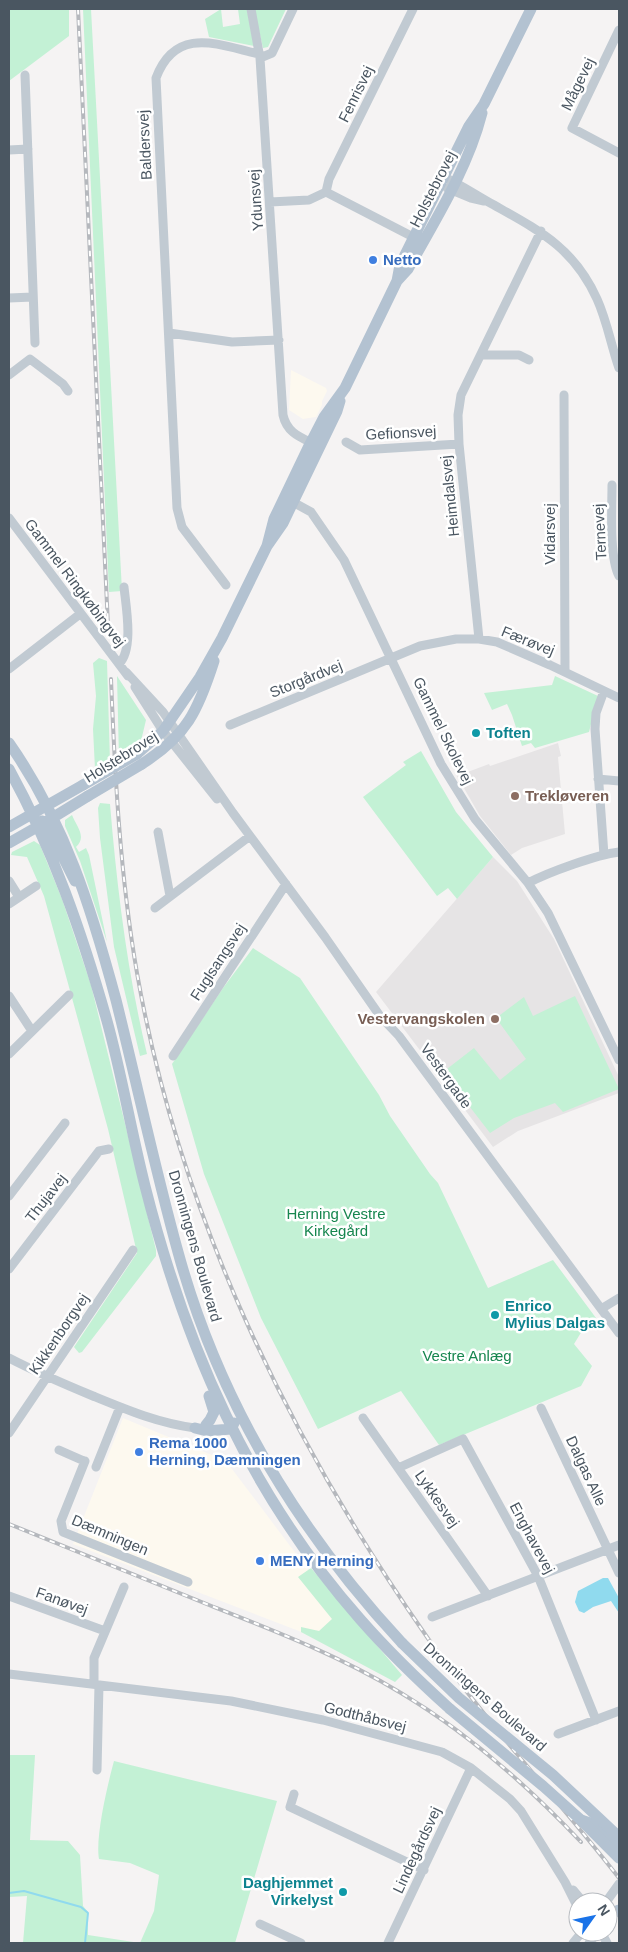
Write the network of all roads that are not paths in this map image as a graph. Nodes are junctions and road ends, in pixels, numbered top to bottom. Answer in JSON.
{"nodes":[{"id":1,"x":251,"y":9,"type":"edge"},
{"id":2,"x":293,"y":9,"type":"edge"},
{"id":3,"x":413,"y":9,"type":"edge"},
{"id":4,"x":531,"y":9,"type":"edge"},
{"id":5,"x":619,"y":30,"type":"edge"},
{"id":6,"x":260,"y":56,"type":"junction"},
{"id":7,"x":23,"y":81,"type":"dead end"},
{"id":8,"x":484,"y":104,"type":"junction"},
{"id":9,"x":28,"y":149,"type":"junction"},
{"id":10,"x":9,"y":150,"type":"edge"},
{"id":11,"x":619,"y":153,"type":"edge"},
{"id":12,"x":448,"y":182,"type":"junction"},
{"id":13,"x":326,"y":192,"type":"junction"},
{"id":14,"x":270,"y":202,"type":"junction"},
{"id":15,"x":541,"y":231,"type":"junction"},
{"id":16,"x":418,"y":240,"type":"junction"},
{"id":17,"x":33,"y":297,"type":"junction"},
{"id":18,"x":9,"y":298,"type":"edge"},
{"id":19,"x":169,"y":332,"type":"junction"},
{"id":20,"x":279,"y":340,"type":"junction"},
{"id":21,"x":35,"y":343,"type":"dead end"},
{"id":22,"x":481,"y":355,"type":"junction"},
{"id":23,"x":529,"y":360,"type":"dead end"},
{"id":24,"x":619,"y":368,"type":"edge"},
{"id":25,"x":9,"y":374,"type":"edge"},
{"id":26,"x":68,"y":391,"type":"dead end"},
{"id":27,"x":564,"y":395,"type":"dead end"},
{"id":28,"x":346,"y":442,"type":"dead end"},
{"id":29,"x":459,"y":444,"type":"junction"},
{"id":30,"x":315,"y":445,"type":"junction"},
{"id":31,"x":612,"y":485,"type":"dead end"},
{"id":32,"x":289,"y":500,"type":"junction"},
{"id":33,"x":9,"y":518,"type":"edge"},
{"id":34,"x":619,"y":576,"type":"edge"},
{"id":35,"x":226,"y":585,"type":"dead end"},
{"id":36,"x":124,"y":587,"type":"dead end"},
{"id":37,"x":80,"y":614,"type":"junction"},
{"id":38,"x":222,"y":638,"type":"junction"},
{"id":39,"x":479,"y":639,"type":"junction"},
{"id":40,"x":392,"y":658,"type":"junction"},
{"id":41,"x":119,"y":664,"type":"junction"},
{"id":42,"x":9,"y":668,"type":"edge"},
{"id":43,"x":565,"y":672,"type":"junction"},
{"id":44,"x":604,"y":691,"type":"junction"},
{"id":45,"x":619,"y":698,"type":"edge"},
{"id":46,"x":230,"y":725,"type":"dead end"},
{"id":47,"x":171,"y":731,"type":"junction"},
{"id":48,"x":9,"y":743,"type":"edge"},
{"id":49,"x":9,"y":758,"type":"edge"},
{"id":50,"x":9,"y":769,"type":"edge"},
{"id":51,"x":598,"y":779,"type":"junction"},
{"id":52,"x":619,"y":781,"type":"edge"},
{"id":53,"x":43,"y":816,"type":"junction"},
{"id":54,"x":9,"y":827,"type":"edge"},
{"id":55,"x":158,"y":832,"type":"dead end"},
{"id":56,"x":9,"y":836,"type":"edge"},
{"id":57,"x":250,"y":836,"type":"junction"},
{"id":58,"x":9,"y":843,"type":"edge"},
{"id":59,"x":619,"y":852,"type":"edge"},
{"id":60,"x":604,"y":855,"type":"junction"},
{"id":61,"x":9,"y":881,"type":"edge"},
{"id":62,"x":286,"y":884,"type":"junction"},
{"id":63,"x":528,"y":884,"type":"junction"},
{"id":64,"x":36,"y":886,"type":"dead end"},
{"id":65,"x":170,"y":896,"type":"junction"},
{"id":66,"x":19,"y":897,"type":"junction"},
{"id":67,"x":9,"y":904,"type":"edge"},
{"id":68,"x":155,"y":908,"type":"dead end"},
{"id":69,"x":69,"y":994,"type":"dead end"},
{"id":70,"x":9,"y":996,"type":"edge"},
{"id":71,"x":32,"y":1031,"type":"junction"},
{"id":72,"x":9,"y":1054,"type":"edge"},
{"id":73,"x":173,"y":1056,"type":"dead end"},
{"id":74,"x":619,"y":1060,"type":"edge"},
{"id":75,"x":65,"y":1122,"type":"dead end"},
{"id":76,"x":109,"y":1149,"type":"dead end"},
{"id":77,"x":9,"y":1196,"type":"edge"},
{"id":78,"x":133,"y":1250,"type":"dead end"},
{"id":79,"x":9,"y":1269,"type":"edge"},
{"id":80,"x":192,"y":1297,"type":"junction"},
{"id":81,"x":619,"y":1298,"type":"edge"},
{"id":82,"x":601,"y":1308,"type":"junction"},
{"id":83,"x":619,"y":1333,"type":"edge"},
{"id":84,"x":9,"y":1358,"type":"edge"},
{"id":85,"x":204,"y":1371,"type":"junction"},
{"id":86,"x":47,"y":1376,"type":"junction"},
{"id":87,"x":120,"y":1408,"type":"junction"},
{"id":88,"x":541,"y":1408,"type":"dead end"},
{"id":89,"x":363,"y":1418,"type":"dead end"},
{"id":90,"x":231,"y":1425,"type":"junction"},
{"id":91,"x":200,"y":1426,"type":"junction"},
{"id":92,"x":9,"y":1433,"type":"edge"},
{"id":93,"x":59,"y":1450,"type":"dead end"},
{"id":94,"x":96,"y":1467,"type":"dead end"},
{"id":95,"x":398,"y":1468,"type":"junction"},
{"id":96,"x":274,"y":1476,"type":"junction"},
{"id":97,"x":619,"y":1545,"type":"edge"},
{"id":98,"x":608,"y":1550,"type":"junction"},
{"id":99,"x":619,"y":1573,"type":"edge"},
{"id":100,"x":538,"y":1576,"type":"junction"},
{"id":101,"x":188,"y":1582,"type":"dead end"},
{"id":102,"x":124,"y":1587,"type":"dead end"},
{"id":103,"x":9,"y":1596,"type":"edge"},
{"id":104,"x":488,"y":1596,"type":"junction"},
{"id":105,"x":432,"y":1617,"type":"dead end"},
{"id":106,"x":105,"y":1631,"type":"junction"},
{"id":107,"x":9,"y":1674,"type":"edge"},
{"id":108,"x":97,"y":1684,"type":"junction"},
{"id":109,"x":619,"y":1710,"type":"edge"},
{"id":110,"x":596,"y":1720,"type":"junction"},
{"id":111,"x":558,"y":1734,"type":"dead end"},
{"id":112,"x":471,"y":1768,"type":"junction"},
{"id":113,"x":97,"y":1770,"type":"dead end"},
{"id":114,"x":294,"y":1794,"type":"dead end"},
{"id":115,"x":581,"y":1820,"type":"junction"},
{"id":116,"x":619,"y":1837,"type":"edge"},
{"id":117,"x":619,"y":1849,"type":"edge"},
{"id":118,"x":619,"y":1858,"type":"edge"},
{"id":119,"x":424,"y":1870,"type":"junction"},
{"id":120,"x":566,"y":1882,"type":"junction"},
{"id":121,"x":571,"y":1892,"type":"edge"},
{"id":122,"x":574,"y":1892,"type":"edge"},
{"id":123,"x":260,"y":1924,"type":"dead end"},
{"id":124,"x":300,"y":1943,"type":"edge"},
{"id":125,"x":388,"y":1943,"type":"edge"}],
"edges":[{"from":1,"to":6,"type":"street","name":"Ydunsvej"},
{"from":2,"to":6,"type":"street"},
{"from":3,"to":13,"type":"street","name":"Fenrisvej"},
{"from":4,"to":8,"type":"main road","name":"Holstebrovej"},
{"from":5,"to":11,"type":"street","name":"Mågevej"},
{"from":6,"to":14,"type":"street","name":"Ydunsvej"},
{"from":6,"to":19,"type":"street","name":"Baldersvej"},
{"from":7,"to":9,"type":"street"},
{"from":8,"to":12,"type":"main road","name":"Holstebrovej"},
{"from":8,"to":12,"type":"main road","name":"Holstebrovej"},
{"from":9,"to":10,"type":"street"},
{"from":9,"to":17,"type":"street"},
{"from":12,"to":15,"type":"street"},
{"from":12,"to":16,"type":"main road","name":"Holstebrovej"},
{"from":13,"to":14,"type":"street"},
{"from":13,"to":16,"type":"street"},
{"from":14,"to":20,"type":"street","name":"Ydunsvej"},
{"from":15,"to":22,"type":"street","name":"Heimdalsvej"},
{"from":15,"to":24,"type":"street"},
{"from":16,"to":30,"type":"main road","name":"Holstebrovej"},
{"from":17,"to":18,"type":"street"},
{"from":17,"to":21,"type":"street"},
{"from":19,"to":20,"type":"street"},
{"from":19,"to":35,"type":"street","name":"Baldersvej"},
{"from":20,"to":30,"type":"street","name":"Ydunsvej"},
{"from":22,"to":23,"type":"street"},
{"from":22,"to":29,"type":"street","name":"Heimdalsvej"},
{"from":25,"to":26,"type":"street"},
{"from":27,"to":43,"type":"street","name":"Vidarsvej"},
{"from":28,"to":29,"type":"street","name":"Gefionsvej"},
{"from":29,"to":39,"type":"street","name":"Heimdalsvej"},
{"from":30,"to":32,"type":"main road","name":"Holstebrovej"},
{"from":31,"to":34,"type":"street","name":"Ternevej"},
{"from":32,"to":38,"type":"main road","name":"Holstebrovej"},
{"from":32,"to":40,"type":"street","name":"Gammel Skolevej"},
{"from":33,"to":37,"type":"street","name":"Gammel Ringkøbingvej"},
{"from":36,"to":41,"type":"street","name":"Gammel Ringkøbingvej"},
{"from":37,"to":41,"type":"street","name":"Gammel Ringkøbingvej"},
{"from":37,"to":42,"type":"street"},
{"from":38,"to":47,"type":"main road","name":"Holstebrovej"},
{"from":38,"to":47,"type":"main road","name":"Holstebrovej"},
{"from":39,"to":40,"type":"street","name":"Færøvej"},
{"from":39,"to":43,"type":"street","name":"Færøvej"},
{"from":40,"to":46,"type":"street","name":"Storgårdvej"},
{"from":40,"to":63,"type":"street","name":"Gammel Skolevej"},
{"from":41,"to":47,"type":"street","name":"Gammel Ringkøbingvej"},
{"from":43,"to":44,"type":"street","name":"Færøvej"},
{"from":44,"to":45,"type":"street","name":"Færøvej"},
{"from":44,"to":51,"type":"street"},
{"from":47,"to":53,"type":"main road","name":"Holstebrovej","bridge":true},
{"from":47,"to":57,"type":"street","name":"Vestergade"},
{"from":48,"to":53,"type":"main road","name":"Dronningens Boulevard"},
{"from":49,"to":53,"type":"main road"},
{"from":50,"to":53,"type":"main road","name":"Dronningens Boulevard"},
{"from":51,"to":52,"type":"street"},
{"from":51,"to":60,"type":"street"},
{"from":53,"to":54,"type":"main road"},
{"from":53,"to":56,"type":"main road"},
{"from":53,"to":58,"type":"main road"},
{"from":53,"to":80,"type":"main road","name":"Dronningens Boulevard"},
{"from":53,"to":85,"type":"main road","name":"Dronningens Boulevard"},
{"from":55,"to":65,"type":"street"},
{"from":57,"to":62,"type":"street","name":"Vestergade"},
{"from":57,"to":65,"type":"street"},
{"from":59,"to":60,"type":"street"},
{"from":60,"to":63,"type":"street"},
{"from":61,"to":66,"type":"street"},
{"from":62,"to":73,"type":"street","name":"Fuglsangsvej"},
{"from":62,"to":82,"type":"street","name":"Vestergade"},
{"from":63,"to":74,"type":"street","name":"Gammel Skolevej"},
{"from":64,"to":66,"type":"street"},
{"from":65,"to":68,"type":"street"},
{"from":66,"to":67,"type":"street"},
{"from":69,"to":71,"type":"street"},
{"from":70,"to":71,"type":"street"},
{"from":71,"to":72,"type":"street"},
{"from":75,"to":77,"type":"street"},
{"from":76,"to":79,"type":"street","name":"Thujavej"},
{"from":78,"to":86,"type":"street","name":"Kikkenborgvej"},
{"from":80,"to":90,"type":"main road"},
{"from":80,"to":96,"type":"main road","name":"Dronningens Boulevard"},
{"from":81,"to":82,"type":"street"},
{"from":82,"to":83,"type":"street","name":"Vestergade"},
{"from":84,"to":86,"type":"street"},
{"from":85,"to":90,"type":"main road","name":"Dronningens Boulevard"},
{"from":85,"to":91,"type":"main road"},
{"from":86,"to":87,"type":"street"},
{"from":86,"to":92,"type":"street","name":"Kikkenborgvej"},
{"from":87,"to":91,"type":"street"},
{"from":87,"to":94,"type":"street"},
{"from":88,"to":98,"type":"street","name":"Dalgas Alle"},
{"from":89,"to":95,"type":"street","name":"Lykkesvej"},
{"from":90,"to":91,"type":"main road"},
{"from":90,"to":96,"type":"main road"},
{"from":90,"to":115,"type":"main road","name":"Dronningens Boulevard","bridge":true},
{"from":93,"to":101,"type":"street","name":"Dæmningen"},
{"from":95,"to":100,"type":"street","name":"Enghavevej"},
{"from":95,"to":104,"type":"street","name":"Lykkesvej"},
{"from":96,"to":116,"type":"main road","name":"Dronningens Boulevard","bridge":true},
{"from":97,"to":98,"type":"street"},
{"from":98,"to":99,"type":"street","name":"Dalgas Alle"},
{"from":98,"to":100,"type":"street"},
{"from":100,"to":104,"type":"street"},
{"from":100,"to":110,"type":"street","name":"Enghavevej"},
{"from":102,"to":106,"type":"street"},
{"from":103,"to":106,"type":"street","name":"Fanøvej"},
{"from":104,"to":105,"type":"street"},
{"from":106,"to":108,"type":"street"},
{"from":107,"to":108,"type":"street","name":"Godthåbsvej"},
{"from":108,"to":112,"type":"street","name":"Godthåbsvej"},
{"from":108,"to":113,"type":"street"},
{"from":109,"to":110,"type":"street"},
{"from":110,"to":111,"type":"street"},
{"from":112,"to":119,"type":"street","name":"Lindegårdsvej"},
{"from":112,"to":120,"type":"street","name":"Godthåbsvej"},
{"from":114,"to":119,"type":"street"},
{"from":115,"to":117,"type":"main road"},
{"from":115,"to":118,"type":"main road","name":"Dronningens Boulevard","bridge":true},
{"from":119,"to":125,"type":"street","name":"Lindegårdsvej"},
{"from":120,"to":121,"type":"street","name":"Godthåbsvej"},
{"from":120,"to":122,"type":"street","name":"Godthåbsvej"},
{"from":123,"to":124,"type":"street"}]}
